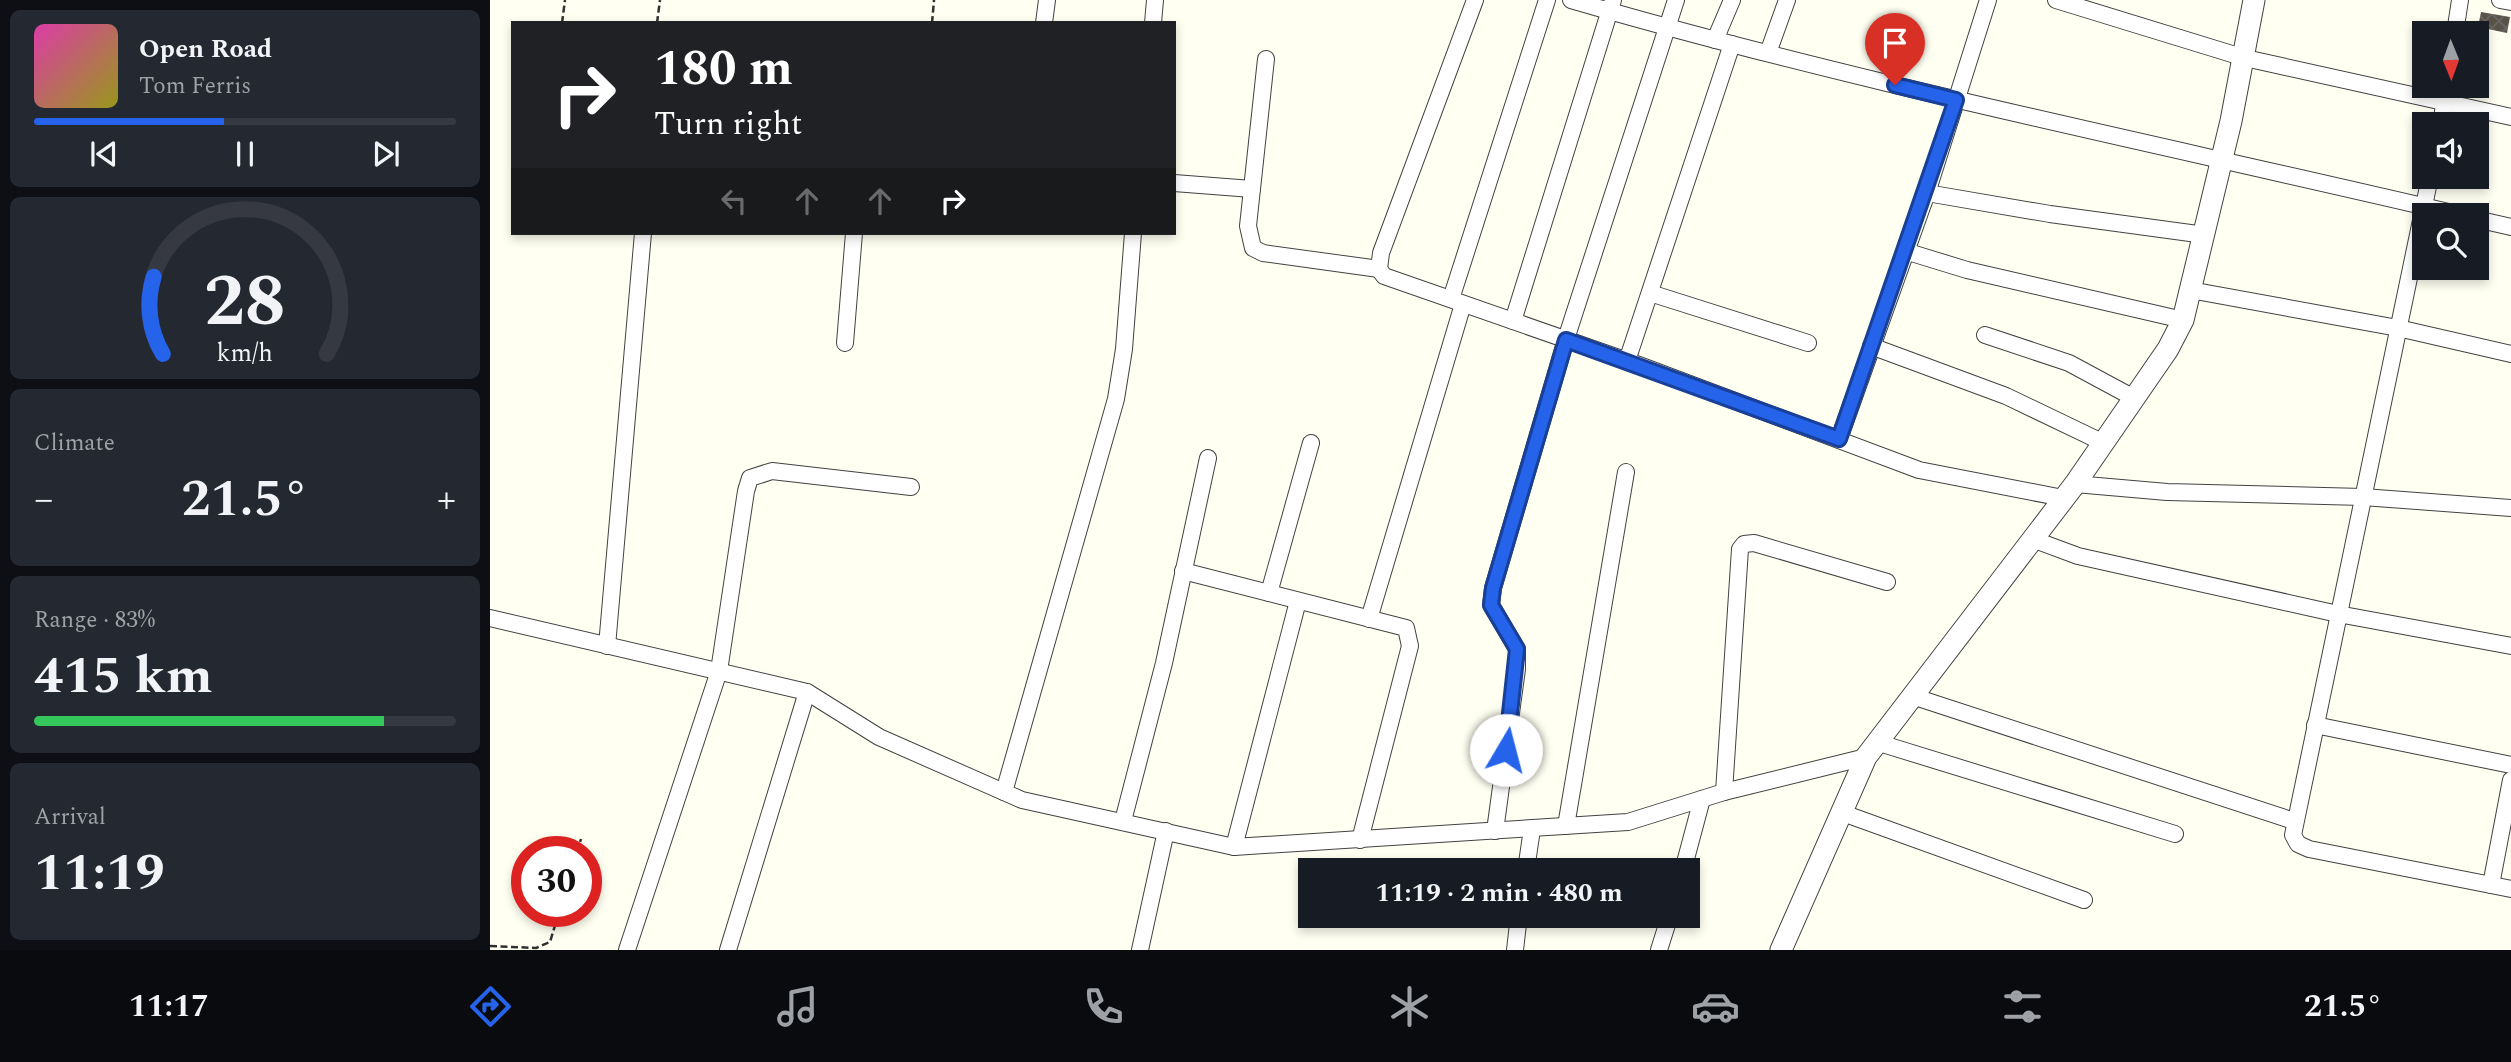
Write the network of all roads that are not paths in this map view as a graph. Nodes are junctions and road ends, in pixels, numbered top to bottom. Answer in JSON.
{"nodes":[{"id":1,"x":1047,"y":0,"type":"edge"},
{"id":2,"x":1155,"y":0,"type":"edge"},
{"id":3,"x":1475,"y":0,"type":"edge"},
{"id":4,"x":1547,"y":0,"type":"edge"},
{"id":5,"x":1571,"y":0,"type":"edge"},
{"id":6,"x":1676,"y":0,"type":"edge"},
{"id":7,"x":1732,"y":0,"type":"edge"},
{"id":8,"x":1787,"y":0,"type":"edge"},
{"id":9,"x":1988,"y":0,"type":"edge"},
{"id":10,"x":2056,"y":0,"type":"edge"},
{"id":11,"x":2254,"y":0,"type":"edge"},
{"id":12,"x":2460,"y":0,"type":"edge"},
{"id":13,"x":2500,"y":0,"type":"edge"},
{"id":14,"x":2511,"y":2,"type":"edge"},
{"id":15,"x":1611,"y":6,"type":"edge"},
{"id":16,"x":1044,"y":21,"type":"edge"},
{"id":17,"x":1153,"y":21,"type":"edge"},
{"id":18,"x":2457,"y":21,"type":"edge"},
{"id":19,"x":1666,"y":27,"type":"junction"},
{"id":20,"x":1715,"y":40,"type":"junction"},
{"id":21,"x":1732,"y":44,"type":"junction"},
{"id":22,"x":1768,"y":53,"type":"junction"},
{"id":23,"x":2245,"y":58,"type":"junction"},
{"id":24,"x":1266,"y":59,"type":"dead end"},
{"id":25,"x":2446,"y":98,"type":"edge"},
{"id":26,"x":1956,"y":100,"type":"junction"},
{"id":27,"x":2445,"y":103,"type":"junction"},
{"id":28,"x":2443,"y":112,"type":"edge"},
{"id":29,"x":2511,"y":117,"type":"edge"},
{"id":30,"x":2222,"y":162,"type":"junction"},
{"id":31,"x":1176,"y":183,"type":"edge"},
{"id":32,"x":1252,"y":189,"type":"junction"},
{"id":33,"x":1927,"y":193,"type":"junction"},
{"id":34,"x":2412,"y":204,"type":"edge"},
{"id":35,"x":2489,"y":222,"type":"edge"},
{"id":36,"x":2511,"y":227,"type":"edge"},
{"id":37,"x":643,"y":235,"type":"edge"},
{"id":38,"x":854,"y":235,"type":"edge"},
{"id":39,"x":1133,"y":235,"type":"edge"},
{"id":40,"x":2205,"y":235,"type":"junction"},
{"id":41,"x":1906,"y":251,"type":"junction"},
{"id":42,"x":2412,"y":263,"type":"edge"},
{"id":43,"x":1379,"y":269,"type":"junction"},
{"id":44,"x":2190,"y":290,"type":"junction"},
{"id":45,"x":1650,"y":293,"type":"junction"},
{"id":46,"x":1457,"y":302,"type":"junction"},
{"id":47,"x":2183,"y":320,"type":"junction"},
{"id":48,"x":1513,"y":321,"type":"junction"},
{"id":49,"x":2398,"y":328,"type":"junction"},
{"id":50,"x":1984,"y":335,"type":"dead end"},
{"id":51,"x":1566,"y":340,"type":"junction"},
{"id":52,"x":1808,"y":343,"type":"dead end"},
{"id":53,"x":845,"y":344,"type":"dead end"},
{"id":54,"x":1871,"y":346,"type":"junction"},
{"id":55,"x":2511,"y":354,"type":"edge"},
{"id":56,"x":1627,"y":361,"type":"junction"},
{"id":57,"x":2134,"y":398,"type":"junction"},
{"id":58,"x":1839,"y":439,"type":"junction"},
{"id":59,"x":1311,"y":443,"type":"dead end"},
{"id":60,"x":2104,"y":443,"type":"junction"},
{"id":61,"x":1208,"y":458,"type":"dead end"},
{"id":62,"x":1626,"y":472,"type":"dead end"},
{"id":63,"x":911,"y":487,"type":"dead end"},
{"id":64,"x":2069,"y":491,"type":"junction"},
{"id":65,"x":2364,"y":497,"type":"junction"},
{"id":66,"x":2511,"y":508,"type":"edge"},
{"id":67,"x":2032,"y":539,"type":"junction"},
{"id":68,"x":1183,"y":571,"type":"junction"},
{"id":69,"x":1887,"y":582,"type":"dead end"},
{"id":70,"x":1269,"y":593,"type":"junction"},
{"id":71,"x":1298,"y":601,"type":"junction"},
{"id":72,"x":2338,"y":614,"type":"junction"},
{"id":73,"x":490,"y":618,"type":"edge"},
{"id":74,"x":1369,"y":619,"type":"junction"},
{"id":75,"x":607,"y":646,"type":"junction"},
{"id":76,"x":2511,"y":646,"type":"edge"},
{"id":77,"x":719,"y":671,"type":"junction"},
{"id":78,"x":807,"y":692,"type":"junction"},
{"id":79,"x":1912,"y":696,"type":"junction"},
{"id":80,"x":2315,"y":724,"type":"junction"},
{"id":81,"x":1871,"y":749,"type":"junction"},
{"id":82,"x":2511,"y":765,"type":"edge"},
{"id":83,"x":2511,"y":780,"type":"edge"},
{"id":84,"x":1004,"y":792,"type":"junction"},
{"id":85,"x":1724,"y":792,"type":"junction"},
{"id":86,"x":1702,"y":799,"type":"junction"},
{"id":87,"x":1840,"y":812,"type":"junction"},
{"id":88,"x":1123,"y":821,"type":"junction"},
{"id":89,"x":2294,"y":821,"type":"junction"},
{"id":90,"x":1566,"y":826,"type":"junction"},
{"id":91,"x":1531,"y":829,"type":"junction"},
{"id":92,"x":1166,"y":831,"type":"junction"},
{"id":93,"x":1495,"y":831,"type":"junction"},
{"id":94,"x":2175,"y":834,"type":"dead end"},
{"id":95,"x":1360,"y":840,"type":"junction"},
{"id":96,"x":1234,"y":847,"type":"junction"},
{"id":97,"x":1527,"y":858,"type":"edge"},
{"id":98,"x":1686,"y":858,"type":"edge"},
{"id":99,"x":2491,"y":885,"type":"junction"},
{"id":100,"x":2511,"y":889,"type":"edge"},
{"id":101,"x":2084,"y":900,"type":"dead end"},
{"id":102,"x":1518,"y":928,"type":"edge"},
{"id":103,"x":1666,"y":928,"type":"edge"},
{"id":104,"x":627,"y":950,"type":"edge"},
{"id":105,"x":728,"y":950,"type":"edge"},
{"id":106,"x":1140,"y":950,"type":"edge"},
{"id":107,"x":1515,"y":950,"type":"edge"},
{"id":108,"x":1659,"y":950,"type":"edge"},
{"id":109,"x":1781,"y":950,"type":"edge"}],
"edges":[{"from":1,"to":16,"type":"street"},
{"from":2,"to":17,"type":"street"},
{"from":3,"to":43,"type":"street"},
{"from":4,"to":46,"type":"street"},
{"from":5,"to":15,"type":"street"},
{"from":6,"to":19,"type":"street"},
{"from":7,"to":20,"type":"street"},
{"from":8,"to":22,"type":"street"},
{"from":9,"to":26,"type":"street"},
{"from":10,"to":23,"type":"street"},
{"from":11,"to":23,"type":"street"},
{"from":12,"to":18,"type":"street"},
{"from":13,"to":14,"type":"street"},
{"from":15,"to":19,"type":"street"},
{"from":15,"to":48,"type":"street"},
{"from":19,"to":20,"type":"street"},
{"from":19,"to":51,"type":"street"},
{"from":20,"to":21,"type":"street"},
{"from":21,"to":22,"type":"street"},
{"from":21,"to":45,"type":"street"},
{"from":22,"to":26,"type":"street"},
{"from":23,"to":27,"type":"street"},
{"from":23,"to":30,"type":"street"},
{"from":24,"to":32,"type":"street"},
{"from":25,"to":27,"type":"street"},
{"from":26,"to":30,"type":"street"},
{"from":26,"to":33,"type":"street"},
{"from":27,"to":28,"type":"street"},
{"from":27,"to":29,"type":"street"},
{"from":30,"to":34,"type":"street"},
{"from":30,"to":40,"type":"street"},
{"from":31,"to":32,"type":"street"},
{"from":32,"to":43,"type":"street"},
{"from":33,"to":40,"type":"street"},
{"from":33,"to":41,"type":"street"},
{"from":35,"to":36,"type":"street"},
{"from":37,"to":75,"type":"street"},
{"from":38,"to":53,"type":"street"},
{"from":39,"to":84,"type":"street"},
{"from":40,"to":44,"type":"street"},
{"from":41,"to":47,"type":"street"},
{"from":41,"to":54,"type":"street"},
{"from":42,"to":49,"type":"street"},
{"from":43,"to":46,"type":"street"},
{"from":44,"to":47,"type":"street"},
{"from":44,"to":49,"type":"street"},
{"from":45,"to":52,"type":"street"},
{"from":45,"to":56,"type":"street"},
{"from":46,"to":48,"type":"street"},
{"from":46,"to":74,"type":"street"},
{"from":47,"to":57,"type":"street"},
{"from":48,"to":51,"type":"street"},
{"from":49,"to":55,"type":"street"},
{"from":49,"to":65,"type":"street"},
{"from":50,"to":57,"type":"street"},
{"from":51,"to":56,"type":"street"},
{"from":51,"to":93,"type":"street"},
{"from":54,"to":58,"type":"street"},
{"from":54,"to":60,"type":"street"},
{"from":56,"to":58,"type":"street"},
{"from":57,"to":60,"type":"street"},
{"from":58,"to":64,"type":"street"},
{"from":59,"to":70,"type":"street"},
{"from":60,"to":64,"type":"street"},
{"from":61,"to":68,"type":"street"},
{"from":62,"to":90,"type":"street"},
{"from":63,"to":77,"type":"street"},
{"from":64,"to":65,"type":"street"},
{"from":64,"to":67,"type":"street"},
{"from":65,"to":66,"type":"street"},
{"from":65,"to":72,"type":"street"},
{"from":67,"to":72,"type":"street"},
{"from":67,"to":79,"type":"street"},
{"from":68,"to":70,"type":"street"},
{"from":68,"to":88,"type":"street"},
{"from":69,"to":85,"type":"street"},
{"from":70,"to":71,"type":"street"},
{"from":71,"to":74,"type":"street"},
{"from":71,"to":96,"type":"street"},
{"from":72,"to":76,"type":"street"},
{"from":72,"to":80,"type":"street"},
{"from":73,"to":75,"type":"street"},
{"from":74,"to":95,"type":"street"},
{"from":75,"to":77,"type":"street"},
{"from":77,"to":78,"type":"street"},
{"from":77,"to":104,"type":"street"},
{"from":78,"to":84,"type":"street"},
{"from":78,"to":105,"type":"street"},
{"from":79,"to":81,"type":"street"},
{"from":79,"to":89,"type":"street"},
{"from":80,"to":82,"type":"street"},
{"from":80,"to":89,"type":"street"},
{"from":81,"to":85,"type":"street"},
{"from":81,"to":87,"type":"street"},
{"from":81,"to":94,"type":"street"},
{"from":83,"to":99,"type":"street"},
{"from":84,"to":88,"type":"street"},
{"from":85,"to":86,"type":"street"},
{"from":86,"to":90,"type":"street"},
{"from":86,"to":98,"type":"street"},
{"from":87,"to":101,"type":"street"},
{"from":87,"to":109,"type":"street"},
{"from":88,"to":92,"type":"street"},
{"from":89,"to":99,"type":"street"},
{"from":90,"to":91,"type":"street"},
{"from":91,"to":93,"type":"street"},
{"from":91,"to":97,"type":"street"},
{"from":92,"to":96,"type":"street"},
{"from":92,"to":106,"type":"street"},
{"from":93,"to":95,"type":"street"},
{"from":95,"to":96,"type":"street"},
{"from":99,"to":100,"type":"street"},
{"from":102,"to":107,"type":"street"},
{"from":103,"to":108,"type":"street"}]}
